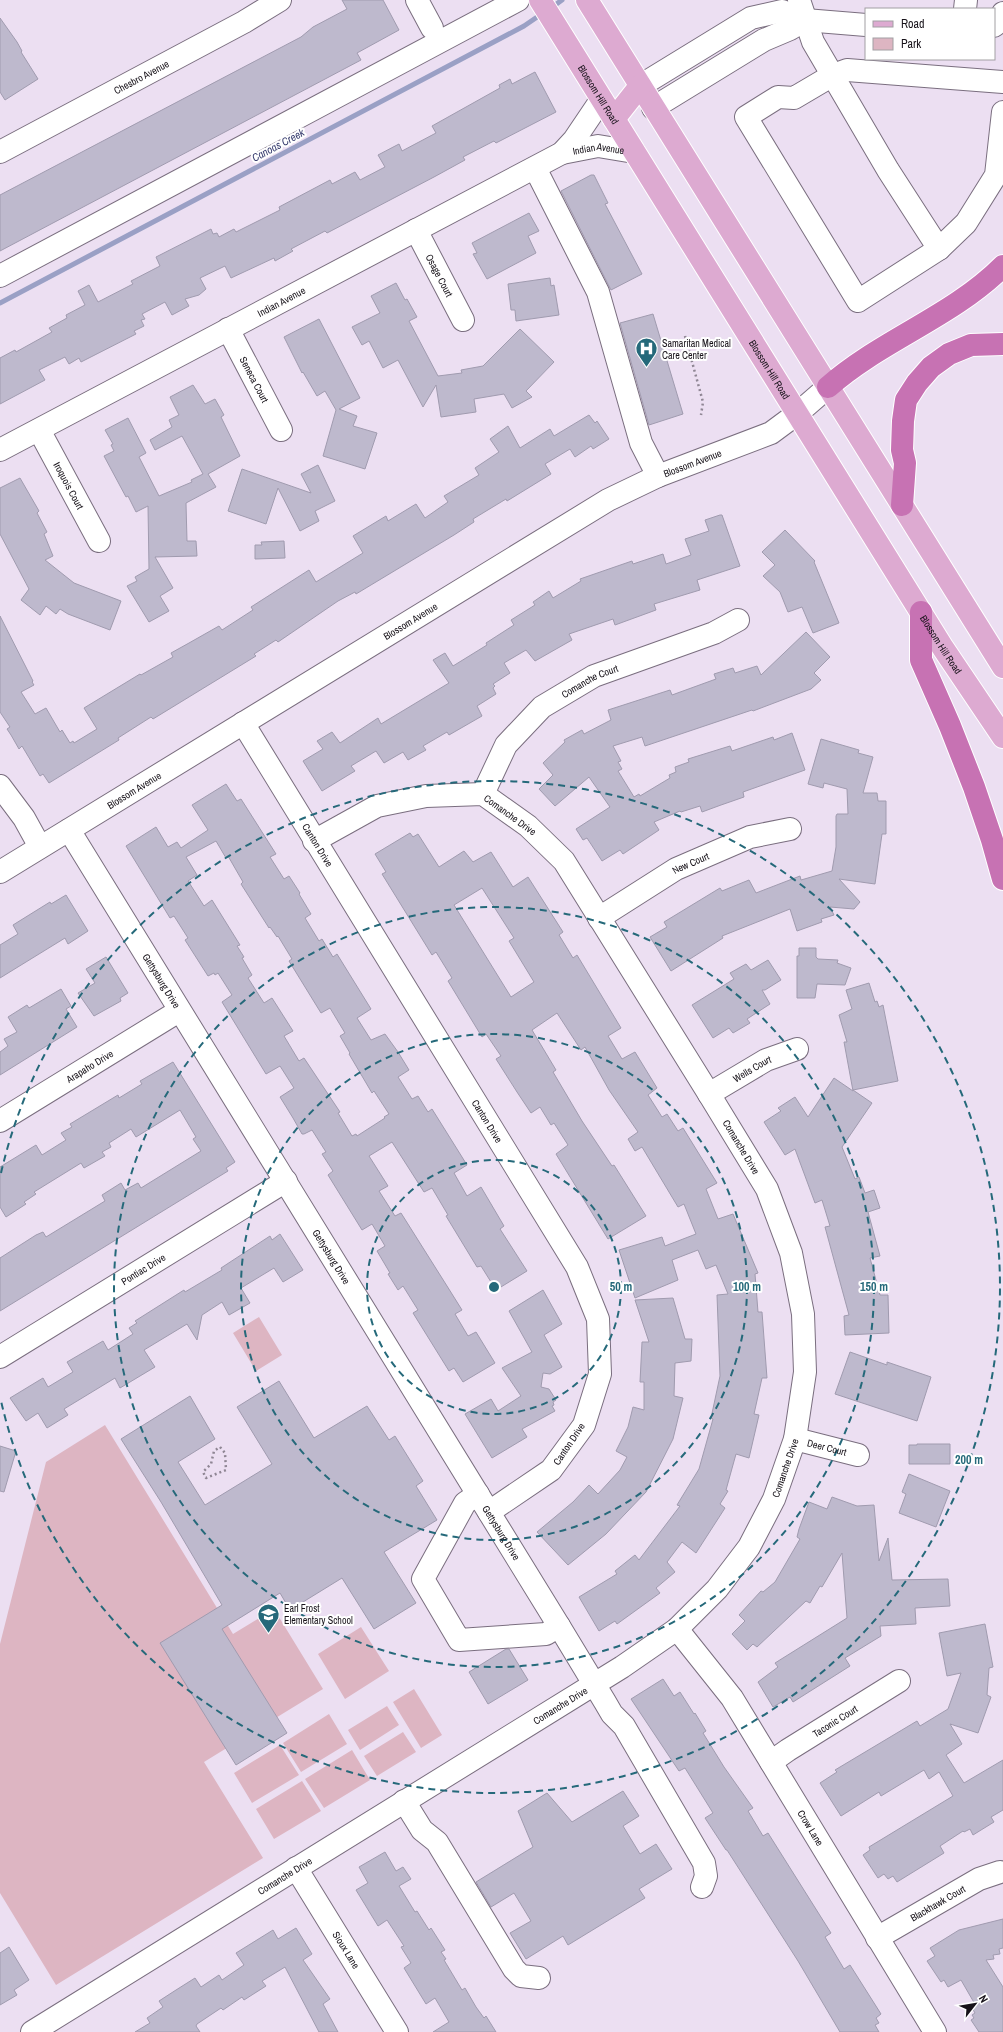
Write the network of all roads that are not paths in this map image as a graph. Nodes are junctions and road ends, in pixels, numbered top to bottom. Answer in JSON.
{"nodes":[{"id":1,"x":280,"y":0,"type":"edge"},
{"id":2,"x":417,"y":0,"type":"edge"},
{"id":3,"x":518,"y":0,"type":"edge"},
{"id":4,"x":540,"y":0,"type":"edge"},
{"id":5,"x":767,"y":0,"type":"edge"},
{"id":6,"x":589,"y":3,"type":"edge"},
{"id":7,"x":802,"y":10,"type":"edge"},
{"id":8,"x":1003,"y":13,"type":"edge"},
{"id":9,"x":751,"y":18,"type":"junction"},
{"id":10,"x":995,"y":25,"type":"edge"},
{"id":11,"x":865,"y":26,"type":"edge"},
{"id":12,"x":432,"y":28,"type":"dead end"},
{"id":13,"x":832,"y":75,"type":"junction"},
{"id":14,"x":1003,"y":82,"type":"edge"},
{"id":15,"x":640,"y":86,"type":"junction"},
{"id":16,"x":601,"y":100,"type":"junction"},
{"id":17,"x":653,"y":108,"type":"junction"},
{"id":18,"x":1003,"y":112,"type":"edge"},
{"id":19,"x":614,"y":119,"type":"junction"},
{"id":20,"x":0,"y":152,"type":"edge"},
{"id":21,"x":634,"y":152,"type":"junction"},
{"id":22,"x":562,"y":153,"type":"junction"},
{"id":23,"x":535,"y":168,"type":"junction"},
{"id":24,"x":416,"y":230,"type":"junction"},
{"id":25,"x":939,"y":249,"type":"junction"},
{"id":26,"x":1003,"y":266,"type":"edge"},
{"id":27,"x":0,"y":276,"type":"edge"},
{"id":28,"x":463,"y":320,"type":"dead end"},
{"id":29,"x":228,"y":330,"type":"junction"},
{"id":30,"x":1003,"y":344,"type":"edge"},
{"id":31,"x":828,"y":387,"type":"junction"},
{"id":32,"x":798,"y":413,"type":"junction"},
{"id":33,"x":39,"y":430,"type":"junction"},
{"id":34,"x":281,"y":430,"type":"dead end"},
{"id":35,"x":0,"y":450,"type":"edge"},
{"id":36,"x":658,"y":476,"type":"junction"},
{"id":37,"x":902,"y":504,"type":"junction"},
{"id":38,"x":99,"y":541,"type":"dead end"},
{"id":39,"x":921,"y":612,"type":"junction"},
{"id":40,"x":738,"y":620,"type":"dead end"},
{"id":41,"x":1003,"y":667,"type":"edge"},
{"id":42,"x":243,"y":723,"type":"junction"},
{"id":43,"x":1003,"y":737,"type":"edge"},
{"id":44,"x":0,"y":786,"type":"edge"},
{"id":45,"x":483,"y":794,"type":"junction"},
{"id":46,"x":790,"y":829,"type":"dead end"},
{"id":47,"x":69,"y":830,"type":"junction"},
{"id":48,"x":314,"y":841,"type":"junction"},
{"id":49,"x":40,"y":847,"type":"junction"},
{"id":50,"x":0,"y":872,"type":"edge"},
{"id":51,"x":1003,"y":878,"type":"edge"},
{"id":52,"x":599,"y":918,"type":"junction"},
{"id":53,"x":179,"y":1011,"type":"junction"},
{"id":54,"x":797,"y":1049,"type":"dead end"},
{"id":55,"x":709,"y":1094,"type":"junction"},
{"id":56,"x":0,"y":1121,"type":"edge"},
{"id":57,"x":286,"y":1181,"type":"junction"},
{"id":58,"x":0,"y":1357,"type":"edge"},
{"id":59,"x":795,"y":1439,"type":"junction"},
{"id":60,"x":858,"y":1455,"type":"dead end"},
{"id":61,"x":483,"y":1503,"type":"junction"},
{"id":62,"x":560,"y":1626,"type":"junction"},
{"id":63,"x":677,"y":1629,"type":"junction"},
{"id":64,"x":899,"y":1681,"type":"dead end"},
{"id":65,"x":595,"y":1684,"type":"junction"},
{"id":66,"x":771,"y":1762,"type":"junction"},
{"id":67,"x":404,"y":1801,"type":"junction"},
{"id":68,"x":296,"y":1868,"type":"junction"},
{"id":69,"x":1000,"y":1872,"type":"dead end"},
{"id":70,"x":702,"y":1887,"type":"dead end"},
{"id":71,"x":877,"y":1938,"type":"junction"},
{"id":72,"x":539,"y":1978,"type":"dead end"},
{"id":73,"x":32,"y":2032,"type":"edge"},
{"id":74,"x":397,"y":2032,"type":"edge"},
{"id":75,"x":935,"y":2032,"type":"edge"}],
"edges":[{"from":1,"to":20,"type":"street","name":"Chesbro Avenue"},
{"from":2,"to":12,"type":"street"},
{"from":3,"to":27,"type":"street"},
{"from":4,"to":16,"type":"main road","name":"Blossom Hill Road"},
{"from":5,"to":9,"type":"street"},
{"from":6,"to":15,"type":"main road"},
{"from":7,"to":9,"type":"street"},
{"from":7,"to":11,"type":"street"},
{"from":7,"to":13,"type":"street"},
{"from":7,"to":17,"type":"street"},
{"from":8,"to":10,"type":"street"},
{"from":9,"to":15,"type":"street"},
{"from":13,"to":14,"type":"street"},
{"from":13,"to":25,"type":"street"},
{"from":13,"to":25,"type":"street"},
{"from":15,"to":17,"type":"main road"},
{"from":15,"to":19,"type":"main road"},
{"from":16,"to":19,"type":"main road","name":"Blossom Hill Road"},
{"from":16,"to":22,"type":"street","name":"Indian Avenue"},
{"from":17,"to":19,"type":"main road"},
{"from":17,"to":31,"type":"main road"},
{"from":18,"to":25,"type":"street"},
{"from":19,"to":21,"type":"main road","name":"Blossom Hill Road"},
{"from":21,"to":22,"type":"street","name":"Indian Avenue"},
{"from":21,"to":32,"type":"main road","name":"Blossom Hill Road"},
{"from":22,"to":23,"type":"street","name":"Indian Avenue"},
{"from":23,"to":24,"type":"street","name":"Indian Avenue"},
{"from":23,"to":36,"type":"street"},
{"from":24,"to":28,"type":"street","name":"Osage Court"},
{"from":24,"to":29,"type":"street","name":"Indian Avenue"},
{"from":26,"to":31,"type":"highway"},
{"from":29,"to":33,"type":"street","name":"Indian Avenue"},
{"from":29,"to":34,"type":"street","name":"Seneca Court"},
{"from":30,"to":37,"type":"highway"},
{"from":31,"to":32,"type":"street","name":"Blossom Avenue"},
{"from":31,"to":37,"type":"main road"},
{"from":32,"to":36,"type":"street","name":"Blossom Avenue"},
{"from":32,"to":39,"type":"main road","name":"Blossom Hill Road"},
{"from":33,"to":35,"type":"street","name":"Indian Avenue"},
{"from":33,"to":38,"type":"street","name":"Iroquois Court"},
{"from":36,"to":42,"type":"street","name":"Blossom Avenue"},
{"from":37,"to":41,"type":"main road"},
{"from":39,"to":43,"type":"main road","name":"Blossom Hill Road"},
{"from":39,"to":51,"type":"highway"},
{"from":40,"to":45,"type":"street","name":"Comanche Court"},
{"from":42,"to":47,"type":"street","name":"Blossom Avenue"},
{"from":42,"to":48,"type":"street","name":"Canton Drive"},
{"from":44,"to":49,"type":"street"},
{"from":45,"to":48,"type":"street","name":"Comanche Drive"},
{"from":45,"to":52,"type":"street","name":"Comanche Drive"},
{"from":46,"to":52,"type":"street","name":"New Court"},
{"from":47,"to":49,"type":"street","name":"Blossom Avenue"},
{"from":47,"to":53,"type":"street","name":"Gettysburg Drive"},
{"from":48,"to":61,"type":"street","name":"Canton Drive"},
{"from":49,"to":50,"type":"street","name":"Blossom Avenue"},
{"from":52,"to":55,"type":"street","name":"Comanche Drive"},
{"from":53,"to":56,"type":"street","name":"Arapaho Drive"},
{"from":53,"to":57,"type":"street","name":"Gettysburg Drive"},
{"from":54,"to":55,"type":"street","name":"Wells Court"},
{"from":55,"to":59,"type":"street","name":"Comanche Drive"},
{"from":57,"to":58,"type":"street","name":"Pontiac Drive"},
{"from":57,"to":61,"type":"street","name":"Gettysburg Drive"},
{"from":59,"to":60,"type":"street","name":"Deer Court"},
{"from":59,"to":63,"type":"street","name":"Comanche Drive"},
{"from":61,"to":62,"type":"street","name":"Gettysburg Drive"},
{"from":61,"to":62,"type":"street","name":"Canton Drive"},
{"from":62,"to":65,"type":"street","name":"Gettysburg Drive"},
{"from":63,"to":65,"type":"street","name":"Comanche Drive"},
{"from":63,"to":66,"type":"street","name":"Crow Lane"},
{"from":64,"to":66,"type":"street","name":"Taconic Court"},
{"from":65,"to":67,"type":"street","name":"Comanche Drive"},
{"from":65,"to":70,"type":"street","name":"Gettysburg Drive"},
{"from":66,"to":71,"type":"street","name":"Crow Lane"},
{"from":67,"to":68,"type":"street","name":"Comanche Drive"},
{"from":67,"to":72,"type":"street"},
{"from":68,"to":73,"type":"street","name":"Comanche Drive"},
{"from":68,"to":74,"type":"street","name":"Sioux Lane"},
{"from":69,"to":71,"type":"street","name":"Blackhawk Court"},
{"from":71,"to":75,"type":"street","name":"Crow Lane"}]}
